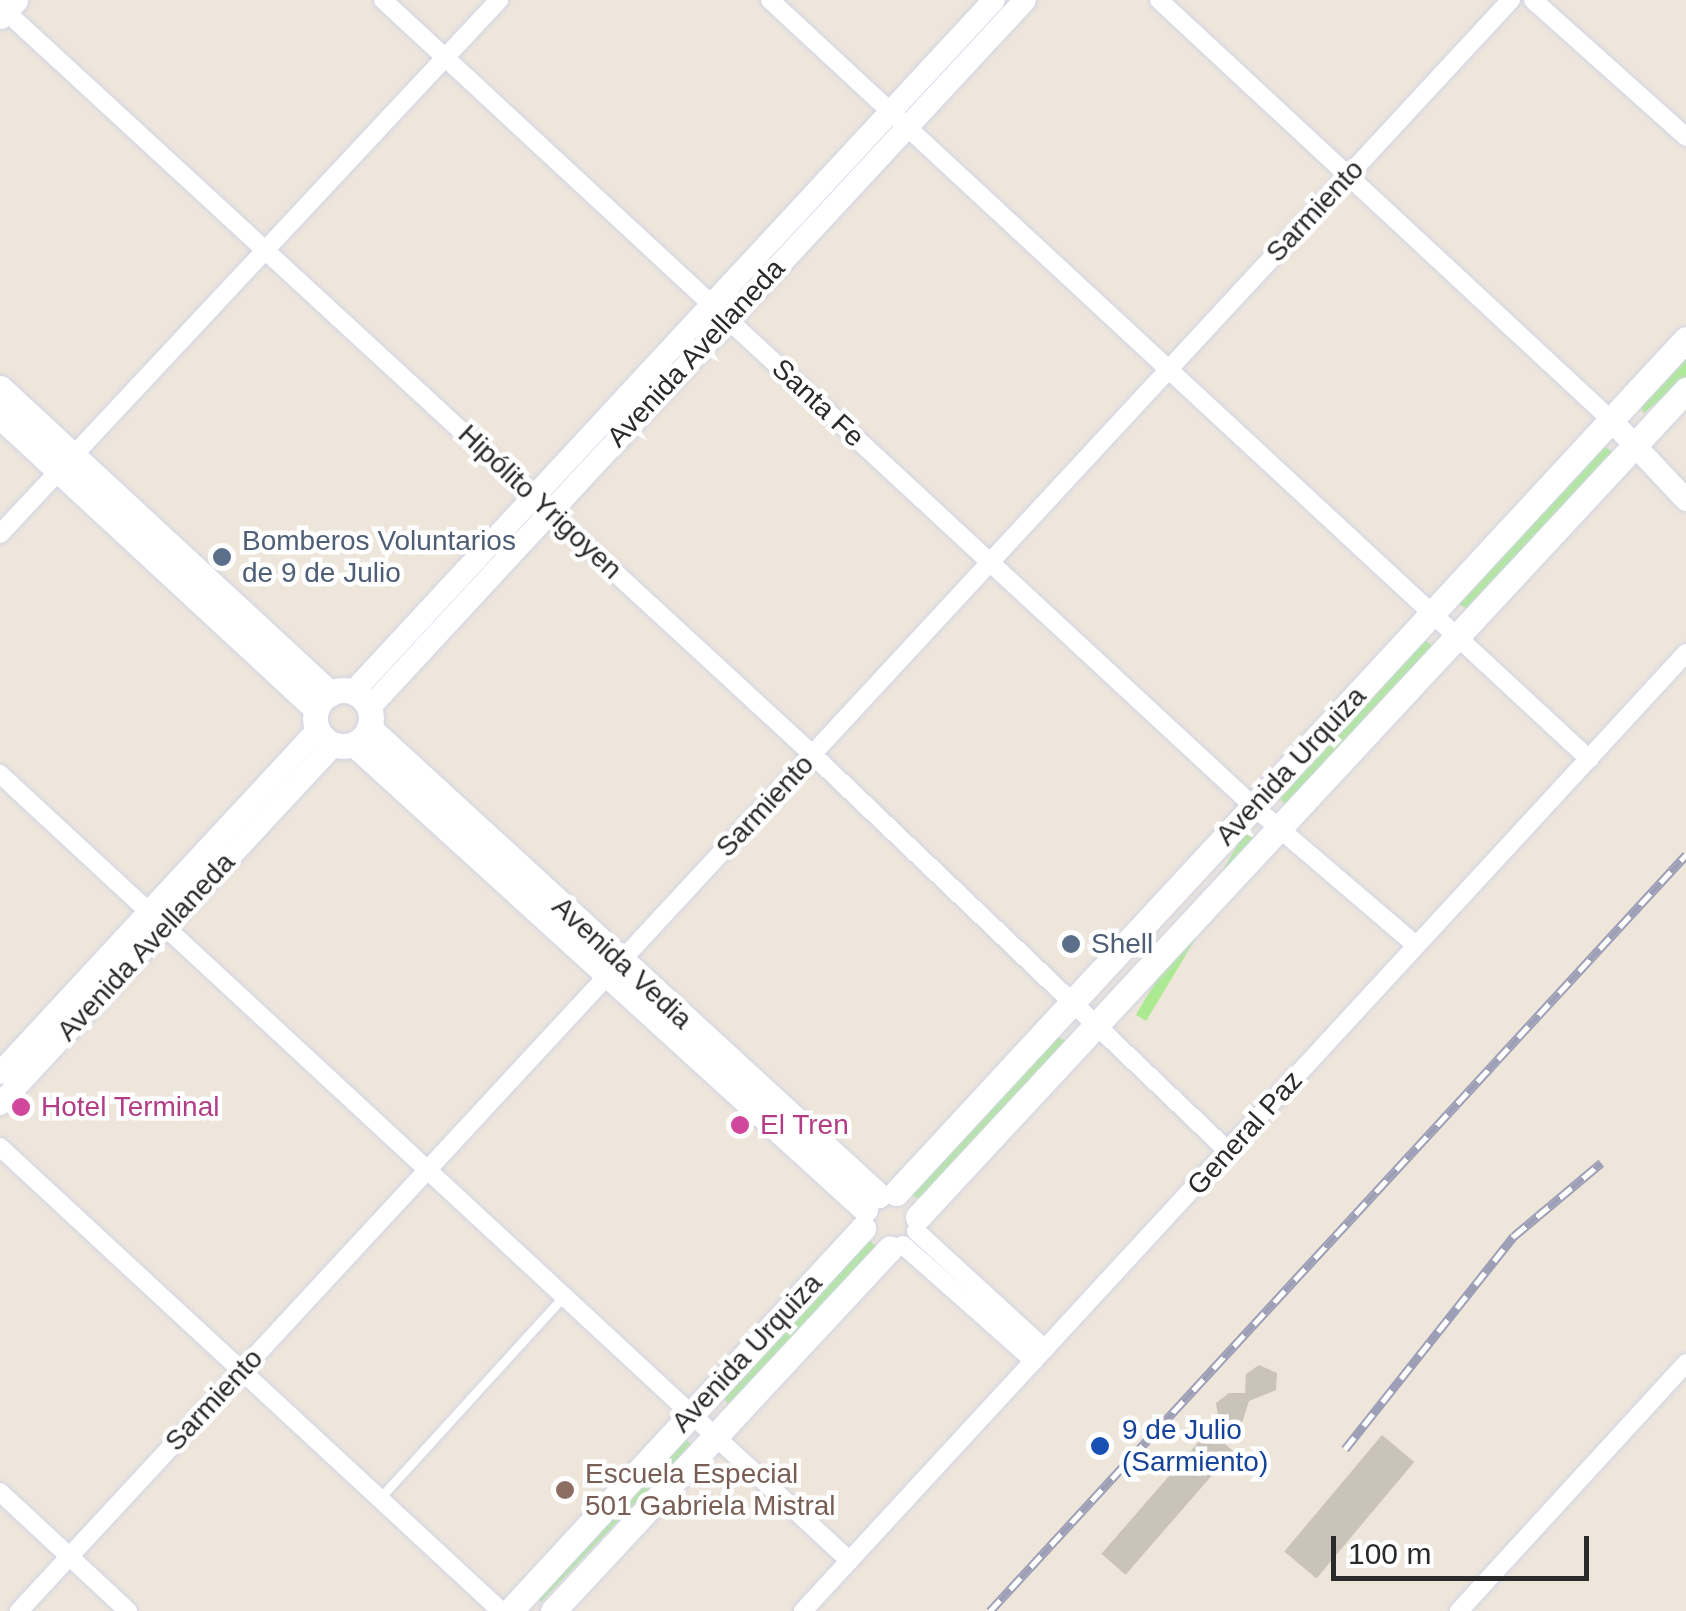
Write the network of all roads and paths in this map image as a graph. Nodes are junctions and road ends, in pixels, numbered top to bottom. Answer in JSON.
{"nodes":[{"id":1,"x":383,"y":0,"type":"edge"},
{"id":2,"x":499,"y":0,"type":"edge"},
{"id":3,"x":770,"y":0,"type":"edge"},
{"id":4,"x":994,"y":0,"type":"edge"},
{"id":5,"x":1025,"y":0,"type":"edge"},
{"id":6,"x":1159,"y":0,"type":"edge"},
{"id":7,"x":1511,"y":0,"type":"edge"},
{"id":8,"x":1533,"y":0,"type":"edge"},
{"id":9,"x":5,"y":8,"type":"edge"},
{"id":10,"x":444,"y":57,"type":"junction"},
{"id":11,"x":899,"y":120,"type":"junction"},
{"id":12,"x":1686,"y":138,"type":"edge"},
{"id":13,"x":1348,"y":176,"type":"junction"},
{"id":14,"x":266,"y":250,"type":"junction"},
{"id":15,"x":718,"y":311,"type":"junction"},
{"id":16,"x":1686,"y":339,"type":"edge"},
{"id":17,"x":1169,"y":370,"type":"junction"},
{"id":18,"x":0,"y":388,"type":"edge"},
{"id":19,"x":1686,"y":390,"type":"edge"},
{"id":20,"x":0,"y":416,"type":"edge"},
{"id":21,"x":1610,"y":418,"type":"junction"},
{"id":22,"x":1633,"y":448,"type":"junction"},
{"id":23,"x":65,"y":462,"type":"junction"},
{"id":24,"x":1686,"y":500,"type":"edge"},
{"id":25,"x":542,"y":505,"type":"junction"},
{"id":26,"x":0,"y":534,"type":"edge"},
{"id":27,"x":989,"y":561,"type":"junction"},
{"id":28,"x":1432,"y":613,"type":"junction"},
{"id":29,"x":1459,"y":638,"type":"junction"},
{"id":30,"x":1686,"y":653,"type":"edge"},
{"id":31,"x":343,"y":719,"type":"junction"},
{"id":32,"x":813,"y":755,"type":"junction"},
{"id":33,"x":1589,"y":759,"type":"junction"},
{"id":34,"x":0,"y":774,"type":"edge"},
{"id":35,"x":1253,"y":806,"type":"junction"},
{"id":36,"x":1280,"y":829,"type":"junction"},
{"id":37,"x":157,"y":920,"type":"junction"},
{"id":38,"x":1416,"y":946,"type":"junction"},
{"id":39,"x":613,"y":970,"type":"junction"},
{"id":40,"x":1075,"y":1003,"type":"junction"},
{"id":41,"x":1098,"y":1025,"type":"junction"},
{"id":42,"x":0,"y":1073,"type":"edge"},
{"id":43,"x":0,"y":1104,"type":"edge"},
{"id":44,"x":0,"y":1147,"type":"edge"},
{"id":45,"x":1229,"y":1152,"type":"junction"},
{"id":46,"x":427,"y":1170,"type":"junction"},
{"id":47,"x":876,"y":1206,"type":"junction"},
{"id":48,"x":906,"y":1235,"type":"junction"},
{"id":49,"x":563,"y":1297,"type":"junction"},
{"id":50,"x":1040,"y":1355,"type":"junction"},
{"id":51,"x":1686,"y":1363,"type":"edge"},
{"id":52,"x":241,"y":1371,"type":"junction"},
{"id":53,"x":690,"y":1414,"type":"junction"},
{"id":54,"x":716,"y":1438,"type":"junction"},
{"id":55,"x":0,"y":1492,"type":"edge"},
{"id":56,"x":378,"y":1500,"type":"junction"},
{"id":57,"x":70,"y":1556,"type":"junction"},
{"id":58,"x":850,"y":1561,"type":"junction"},
{"id":59,"x":18,"y":1611,"type":"edge"},
{"id":60,"x":128,"y":1611,"type":"edge"},
{"id":61,"x":501,"y":1611,"type":"edge"},
{"id":62,"x":510,"y":1611,"type":"edge"},
{"id":63,"x":553,"y":1611,"type":"edge"},
{"id":64,"x":803,"y":1611,"type":"edge"},
{"id":65,"x":1459,"y":1611,"type":"edge"}],
"edges":[{"from":1,"to":10,"type":"street","name":"Santa Fe"},
{"from":2,"to":10,"type":"street"},
{"from":3,"to":11,"type":"street"},
{"from":4,"to":11,"type":"street","name":"Avenida Avellaneda"},
{"from":5,"to":11,"type":"street","name":"Avenida Avellaneda"},
{"from":6,"to":13,"type":"street"},
{"from":7,"to":13,"type":"street","name":"Sarmiento"},
{"from":8,"to":12,"type":"street"},
{"from":9,"to":14,"type":"street","name":"Hipólito Yrigoyen"},
{"from":10,"to":14,"type":"street"},
{"from":10,"to":15,"type":"street","name":"Santa Fe"},
{"from":11,"to":15,"type":"street","name":"Avenida Avellaneda"},
{"from":11,"to":17,"type":"street"},
{"from":13,"to":17,"type":"street","name":"Sarmiento"},
{"from":13,"to":21,"type":"street"},
{"from":14,"to":23,"type":"street"},
{"from":14,"to":25,"type":"street","name":"Hipólito Yrigoyen"},
{"from":15,"to":25,"type":"street","name":"Avenida Avellaneda"},
{"from":15,"to":27,"type":"street","name":"Santa Fe"},
{"from":16,"to":21,"type":"main road","name":"Avenida Urquiza"},
{"from":17,"to":27,"type":"street","name":"Sarmiento"},
{"from":17,"to":28,"type":"street"},
{"from":18,"to":23,"type":"main road","name":"Avenida Vedia"},
{"from":19,"to":22,"type":"main road","name":"Avenida Urquiza"},
{"from":20,"to":23,"type":"main road","name":"Avenida Vedia"},
{"from":21,"to":22,"type":"street"},
{"from":21,"to":28,"type":"main road","name":"Avenida Urquiza"},
{"from":22,"to":24,"type":"street"},
{"from":22,"to":29,"type":"main road","name":"Avenida Urquiza"},
{"from":23,"to":26,"type":"street"},
{"from":23,"to":31,"type":"main road","name":"Avenida Vedia"},
{"from":25,"to":31,"type":"street","name":"Avenida Avellaneda"},
{"from":25,"to":32,"type":"street","name":"Hipólito Yrigoyen"},
{"from":27,"to":32,"type":"street","name":"Sarmiento"},
{"from":27,"to":35,"type":"street","name":"Santa Fe"},
{"from":28,"to":29,"type":"street"},
{"from":28,"to":35,"type":"main road","name":"Avenida Urquiza"},
{"from":29,"to":33,"type":"street"},
{"from":29,"to":36,"type":"main road","name":"Avenida Urquiza"},
{"from":30,"to":33,"type":"street","name":"General Paz"},
{"from":31,"to":37,"type":"street","name":"Avenida Avellaneda"},
{"from":31,"to":39,"type":"main road","name":"Avenida Vedia"},
{"from":32,"to":39,"type":"street","name":"Sarmiento"},
{"from":32,"to":40,"type":"street","name":"Hipólito Yrigoyen"},
{"from":33,"to":38,"type":"street","name":"General Paz"},
{"from":34,"to":37,"type":"street"},
{"from":35,"to":36,"type":"street","name":"Santa Fe"},
{"from":35,"to":40,"type":"main road","name":"Avenida Urquiza"},
{"from":36,"to":38,"type":"street","name":"Santa Fe"},
{"from":36,"to":41,"type":"main road","name":"Avenida Urquiza"},
{"from":37,"to":42,"type":"street","name":"Avenida Avellaneda"},
{"from":37,"to":43,"type":"street","name":"Avenida Avellaneda"},
{"from":37,"to":46,"type":"street"},
{"from":38,"to":45,"type":"street","name":"General Paz"},
{"from":39,"to":46,"type":"street","name":"Sarmiento"},
{"from":39,"to":47,"type":"main road","name":"Avenida Vedia"},
{"from":40,"to":41,"type":"street","name":"Hipólito Yrigoyen"},
{"from":40,"to":47,"type":"main road","name":"Avenida Urquiza"},
{"from":41,"to":45,"type":"street","name":"Hipólito Yrigoyen"},
{"from":41,"to":48,"type":"main road","name":"Avenida Urquiza"},
{"from":44,"to":52,"type":"street"},
{"from":45,"to":50,"type":"street","name":"General Paz"},
{"from":46,"to":49,"type":"street"},
{"from":46,"to":52,"type":"street","name":"Sarmiento"},
{"from":47,"to":48,"type":"main road"},
{"from":47,"to":48,"type":"main road"},
{"from":47,"to":53,"type":"main road","name":"Avenida Urquiza"},
{"from":48,"to":50,"type":"street"},
{"from":48,"to":54,"type":"main road","name":"Avenida Urquiza"},
{"from":49,"to":53,"type":"street"},
{"from":49,"to":56,"type":"lane"},
{"from":50,"to":58,"type":"street","name":"General Paz"},
{"from":51,"to":65,"type":"street"},
{"from":52,"to":56,"type":"street"},
{"from":52,"to":57,"type":"street","name":"Sarmiento"},
{"from":53,"to":54,"type":"street"},
{"from":53,"to":62,"type":"main road","name":"Avenida Urquiza"},
{"from":54,"to":58,"type":"street"},
{"from":54,"to":63,"type":"main road","name":"Avenida Urquiza"},
{"from":55,"to":57,"type":"street"},
{"from":56,"to":61,"type":"street"},
{"from":57,"to":59,"type":"street","name":"Sarmiento"},
{"from":57,"to":60,"type":"street"},
{"from":58,"to":64,"type":"street","name":"General Paz"}]}
